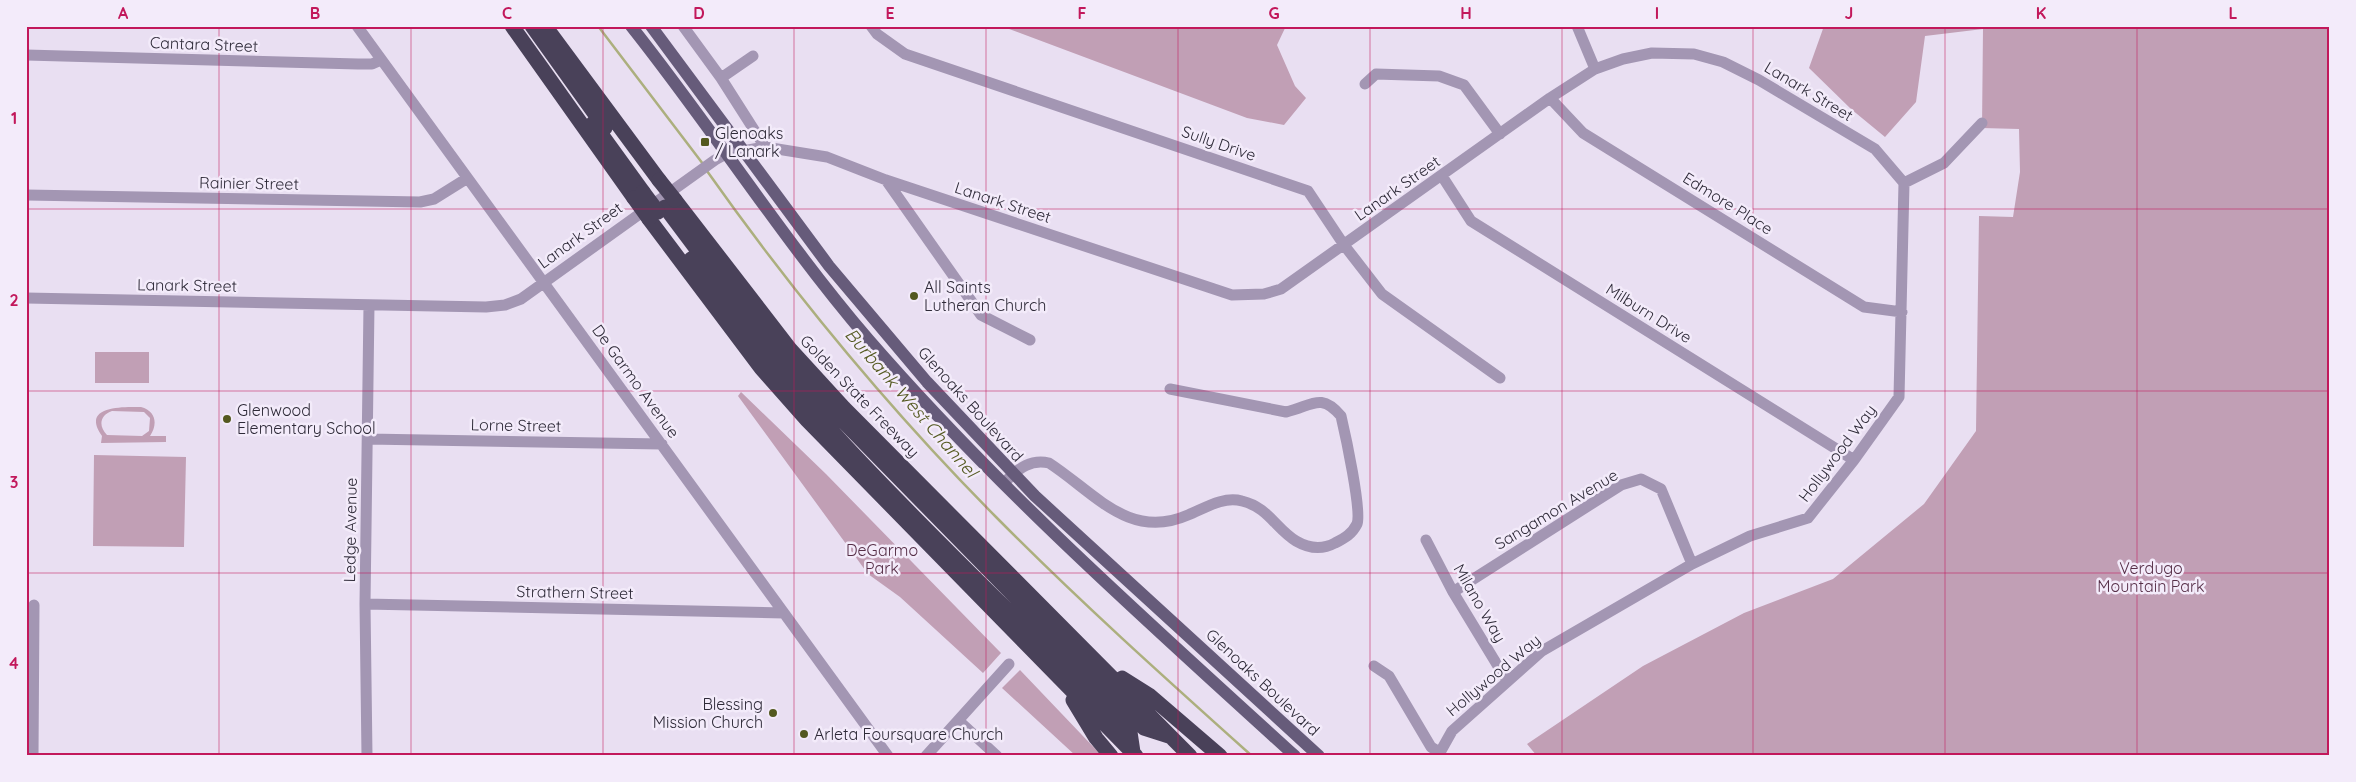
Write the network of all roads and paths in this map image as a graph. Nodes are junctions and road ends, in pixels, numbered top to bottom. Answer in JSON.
{"nodes":[{"id":1,"x":356,"y":26,"type":"edge"},
{"id":2,"x":512,"y":26,"type":"edge"},
{"id":3,"x":524,"y":26,"type":"edge"},
{"id":4,"x":532,"y":26,"type":"edge"},
{"id":5,"x":545,"y":26,"type":"edge"},
{"id":6,"x":631,"y":26,"type":"edge"},
{"id":7,"x":651,"y":26,"type":"edge"},
{"id":8,"x":683,"y":26,"type":"edge"},
{"id":9,"x":871,"y":26,"type":"edge"},
{"id":10,"x":1577,"y":26,"type":"edge"},
{"id":11,"x":26,"y":55,"type":"edge"},
{"id":12,"x":753,"y":56,"type":"dead end"},
{"id":13,"x":381,"y":60,"type":"junction"},
{"id":14,"x":1595,"y":69,"type":"junction"},
{"id":15,"x":721,"y":78,"type":"junction"},
{"id":16,"x":1365,"y":84,"type":"dead end"},
{"id":17,"x":1550,"y":98,"type":"junction"},
{"id":18,"x":1982,"y":123,"type":"dead end"},
{"id":19,"x":1500,"y":134,"type":"junction"},
{"id":20,"x":765,"y":147,"type":"junction"},
{"id":21,"x":744,"y":150,"type":"junction"},
{"id":22,"x":720,"y":157,"type":"junction"},
{"id":23,"x":1442,"y":176,"type":"junction"},
{"id":24,"x":466,"y":179,"type":"junction"},
{"id":25,"x":886,"y":180,"type":"junction"},
{"id":26,"x":1904,"y":182,"type":"junction"},
{"id":27,"x":647,"y":189,"type":"junction"},
{"id":28,"x":26,"y":195,"type":"edge"},
{"id":29,"x":662,"y":210,"type":"junction"},
{"id":30,"x":1344,"y":245,"type":"junction"},
{"id":31,"x":543,"y":282,"type":"junction"},
{"id":32,"x":26,"y":298,"type":"edge"},
{"id":33,"x":369,"y":305,"type":"junction"},
{"id":34,"x":1902,"y":312,"type":"junction"},
{"id":35,"x":1030,"y":340,"type":"dead end"},
{"id":36,"x":1500,"y":378,"type":"dead end"},
{"id":37,"x":1170,"y":390,"type":"dead end"},
{"id":38,"x":368,"y":439,"type":"junction"},
{"id":39,"x":662,"y":444,"type":"junction"},
{"id":40,"x":1854,"y":460,"type":"junction"},
{"id":41,"x":1013,"y":474,"type":"junction"},
{"id":42,"x":1002,"y":484,"type":"junction"},
{"id":43,"x":1426,"y":540,"type":"dead end"},
{"id":44,"x":1692,"y":564,"type":"junction"},
{"id":45,"x":1453,"y":592,"type":"junction"},
{"id":46,"x":34,"y":604,"type":"dead end"},
{"id":47,"x":365,"y":604,"type":"junction"},
{"id":48,"x":784,"y":613,"type":"junction"},
{"id":49,"x":1009,"y":664,"type":"dead end"},
{"id":50,"x":1102,"y":666,"type":"junction"},
{"id":51,"x":1374,"y":666,"type":"dead end"},
{"id":52,"x":1507,"y":681,"type":"junction"},
{"id":53,"x":1062,"y":682,"type":"junction"},
{"id":54,"x":1268,"y":710,"type":"junction"},
{"id":55,"x":959,"y":721,"type":"junction"},
{"id":56,"x":1257,"y":721,"type":"junction"},
{"id":57,"x":1171,"y":736,"type":"junction"},
{"id":58,"x":1134,"y":754,"type":"edge"},
{"id":59,"x":1438,"y":754,"type":"edge"},
{"id":60,"x":33,"y":756,"type":"edge"},
{"id":61,"x":367,"y":756,"type":"edge"},
{"id":62,"x":888,"y":756,"type":"edge"},
{"id":63,"x":926,"y":756,"type":"edge"},
{"id":64,"x":997,"y":756,"type":"edge"},
{"id":65,"x":1111,"y":756,"type":"edge"},
{"id":66,"x":1190,"y":756,"type":"edge"},
{"id":67,"x":1220,"y":756,"type":"edge"},
{"id":68,"x":1295,"y":756,"type":"edge"},
{"id":69,"x":1319,"y":756,"type":"edge"}],
"edges":[{"from":1,"to":13,"type":"street","name":"De Garmo Avenue"},
{"from":2,"to":27,"type":"highway","name":"Golden State Freeway"},
{"from":3,"to":27,"type":"highway"},
{"from":4,"to":27,"type":"highway"},
{"from":5,"to":27,"type":"highway","name":"Golden State Freeway"},
{"from":6,"to":22,"type":"main road","name":"Glenoaks Boulevard"},
{"from":7,"to":21,"type":"main road","name":"Glenoaks Boulevard"},
{"from":8,"to":15,"type":"street"},
{"from":9,"to":30,"type":"street","name":"Sully Drive"},
{"from":10,"to":14,"type":"street"},
{"from":11,"to":13,"type":"street","name":"Cantara Street"},
{"from":12,"to":15,"type":"street"},
{"from":13,"to":24,"type":"street","name":"De Garmo Avenue"},
{"from":14,"to":17,"type":"street","name":"Lanark Street"},
{"from":14,"to":26,"type":"street","name":"Lanark Street"},
{"from":15,"to":20,"type":"street"},
{"from":16,"to":19,"type":"street"},
{"from":17,"to":19,"type":"street","name":"Lanark Street"},
{"from":17,"to":34,"type":"street","name":"Edmore Place"},
{"from":18,"to":26,"type":"street"},
{"from":19,"to":23,"type":"street","name":"Lanark Street"},
{"from":20,"to":21,"type":"street","name":"Lanark Street"},
{"from":20,"to":25,"type":"street","name":"Lanark Street"},
{"from":21,"to":22,"type":"street","name":"Lanark Street"},
{"from":21,"to":41,"type":"main road","name":"Glenoaks Boulevard"},
{"from":22,"to":31,"type":"street","name":"Lanark Street"},
{"from":22,"to":42,"type":"main road","name":"Glenoaks Boulevard"},
{"from":23,"to":30,"type":"street","name":"Lanark Street"},
{"from":23,"to":40,"type":"street","name":"Milburn Drive"},
{"from":24,"to":28,"type":"street","name":"Rainier Street"},
{"from":24,"to":31,"type":"street","name":"De Garmo Avenue"},
{"from":25,"to":30,"type":"street","name":"Lanark Street"},
{"from":25,"to":35,"type":"street"},
{"from":26,"to":34,"type":"street","name":"Hollywood Way"},
{"from":27,"to":29,"type":"highway","name":"Golden State Freeway","bridge":true},
{"from":27,"to":29,"type":"highway","name":"Golden State Freeway","bridge":true},
{"from":29,"to":50,"type":"highway","name":"Golden State Freeway"},
{"from":29,"to":53,"type":"highway","name":"Golden State Freeway"},
{"from":29,"to":57,"type":"highway"},
{"from":29,"to":58,"type":"highway"},
{"from":30,"to":36,"type":"street","name":"Sully Drive"},
{"from":31,"to":33,"type":"street","name":"Lanark Street"},
{"from":31,"to":39,"type":"street","name":"De Garmo Avenue"},
{"from":32,"to":33,"type":"street","name":"Lanark Street"},
{"from":33,"to":38,"type":"street","name":"Ledge Avenue"},
{"from":34,"to":40,"type":"street","name":"Hollywood Way"},
{"from":37,"to":41,"type":"street"},
{"from":38,"to":39,"type":"street","name":"Lorne Street"},
{"from":38,"to":47,"type":"street","name":"Ledge Avenue"},
{"from":39,"to":48,"type":"street","name":"De Garmo Avenue"},
{"from":40,"to":44,"type":"street","name":"Hollywood Way"},
{"from":41,"to":42,"type":"street"},
{"from":41,"to":54,"type":"main road","name":"Glenoaks Boulevard"},
{"from":42,"to":56,"type":"main road","name":"Glenoaks Boulevard"},
{"from":43,"to":45,"type":"street","name":"Milano Way"},
{"from":44,"to":45,"type":"street","name":"Sangamon Avenue"},
{"from":44,"to":52,"type":"street","name":"Hollywood Way"},
{"from":45,"to":52,"type":"street","name":"Milano Way"},
{"from":46,"to":60,"type":"street"},
{"from":47,"to":48,"type":"street","name":"Strathern Street"},
{"from":47,"to":61,"type":"street","name":"Ledge Avenue"},
{"from":48,"to":62,"type":"street","name":"De Garmo Avenue"},
{"from":49,"to":55,"type":"street"},
{"from":50,"to":57,"type":"highway","name":"Golden State Freeway"},
{"from":50,"to":67,"type":"highway"},
{"from":51,"to":59,"type":"street"},
{"from":52,"to":59,"type":"street","name":"Hollywood Way"},
{"from":53,"to":58,"type":"highway","name":"Golden State Freeway"},
{"from":53,"to":65,"type":"highway"},
{"from":54,"to":56,"type":"main road"},
{"from":54,"to":69,"type":"main road","name":"Glenoaks Boulevard"},
{"from":55,"to":63,"type":"street"},
{"from":55,"to":64,"type":"street"},
{"from":56,"to":68,"type":"main road","name":"Glenoaks Boulevard"},
{"from":57,"to":66,"type":"highway","name":"Golden State Freeway"}]}
